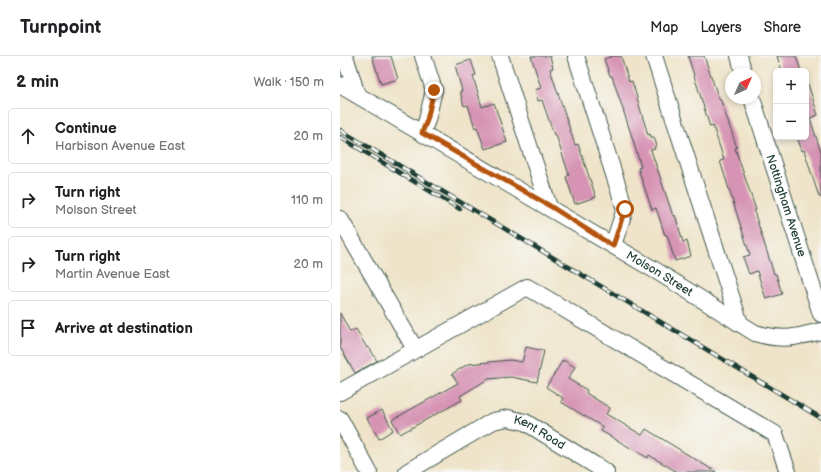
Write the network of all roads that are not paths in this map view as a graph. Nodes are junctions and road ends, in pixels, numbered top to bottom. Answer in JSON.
{"nodes":[{"id":1,"x":345,"y":56,"type":"edge"},
{"id":2,"x":423,"y":56,"type":"edge"},
{"id":3,"x":500,"y":56,"type":"edge"},
{"id":4,"x":576,"y":56,"type":"edge"},
{"id":5,"x":654,"y":56,"type":"edge"},
{"id":6,"x":739,"y":56,"type":"edge"},
{"id":7,"x":742,"y":68,"type":"edge"},
{"id":8,"x":340,"y":85,"type":"edge"},
{"id":9,"x":357,"y":95,"type":"junction"},
{"id":10,"x":754,"y":104,"type":"edge"},
{"id":11,"x":422,"y":133,"type":"junction"},
{"id":12,"x":550,"y":206,"type":"junction"},
{"id":13,"x":340,"y":219,"type":"edge"},
{"id":14,"x":613,"y":246,"type":"junction"},
{"id":15,"x":821,"y":314,"type":"edge"},
{"id":16,"x":740,"y":324,"type":"junction"},
{"id":17,"x":821,"y":331,"type":"edge"},
{"id":18,"x":415,"y":349,"type":"junction"},
{"id":19,"x":340,"y":392,"type":"edge"},
{"id":20,"x":340,"y":419,"type":"edge"},
{"id":21,"x":368,"y":472,"type":"edge"},
{"id":22,"x":407,"y":472,"type":"edge"},
{"id":23,"x":606,"y":472,"type":"edge"},
{"id":24,"x":788,"y":472,"type":"edge"}],
"edges":[{"from":1,"to":9,"type":"street"},
{"from":2,"to":11,"type":"street"},
{"from":3,"to":12,"type":"street"},
{"from":4,"to":14,"type":"street"},
{"from":5,"to":16,"type":"street"},
{"from":6,"to":7,"type":"street"},
{"from":8,"to":9,"type":"street","name":"Molson Street"},
{"from":9,"to":11,"type":"street","name":"Molson Street"},
{"from":10,"to":15,"type":"street","name":"Nottingham Avenue"},
{"from":11,"to":12,"type":"street","name":"Molson Street"},
{"from":12,"to":14,"type":"street","name":"Molson Street"},
{"from":13,"to":18,"type":"street"},
{"from":14,"to":16,"type":"street","name":"Molson Street"},
{"from":16,"to":17,"type":"street","name":"Molson Street"},
{"from":18,"to":19,"type":"street"},
{"from":18,"to":24,"type":"street"},
{"from":20,"to":21,"type":"street"},
{"from":22,"to":23,"type":"street","name":"Kent Road"}]}
